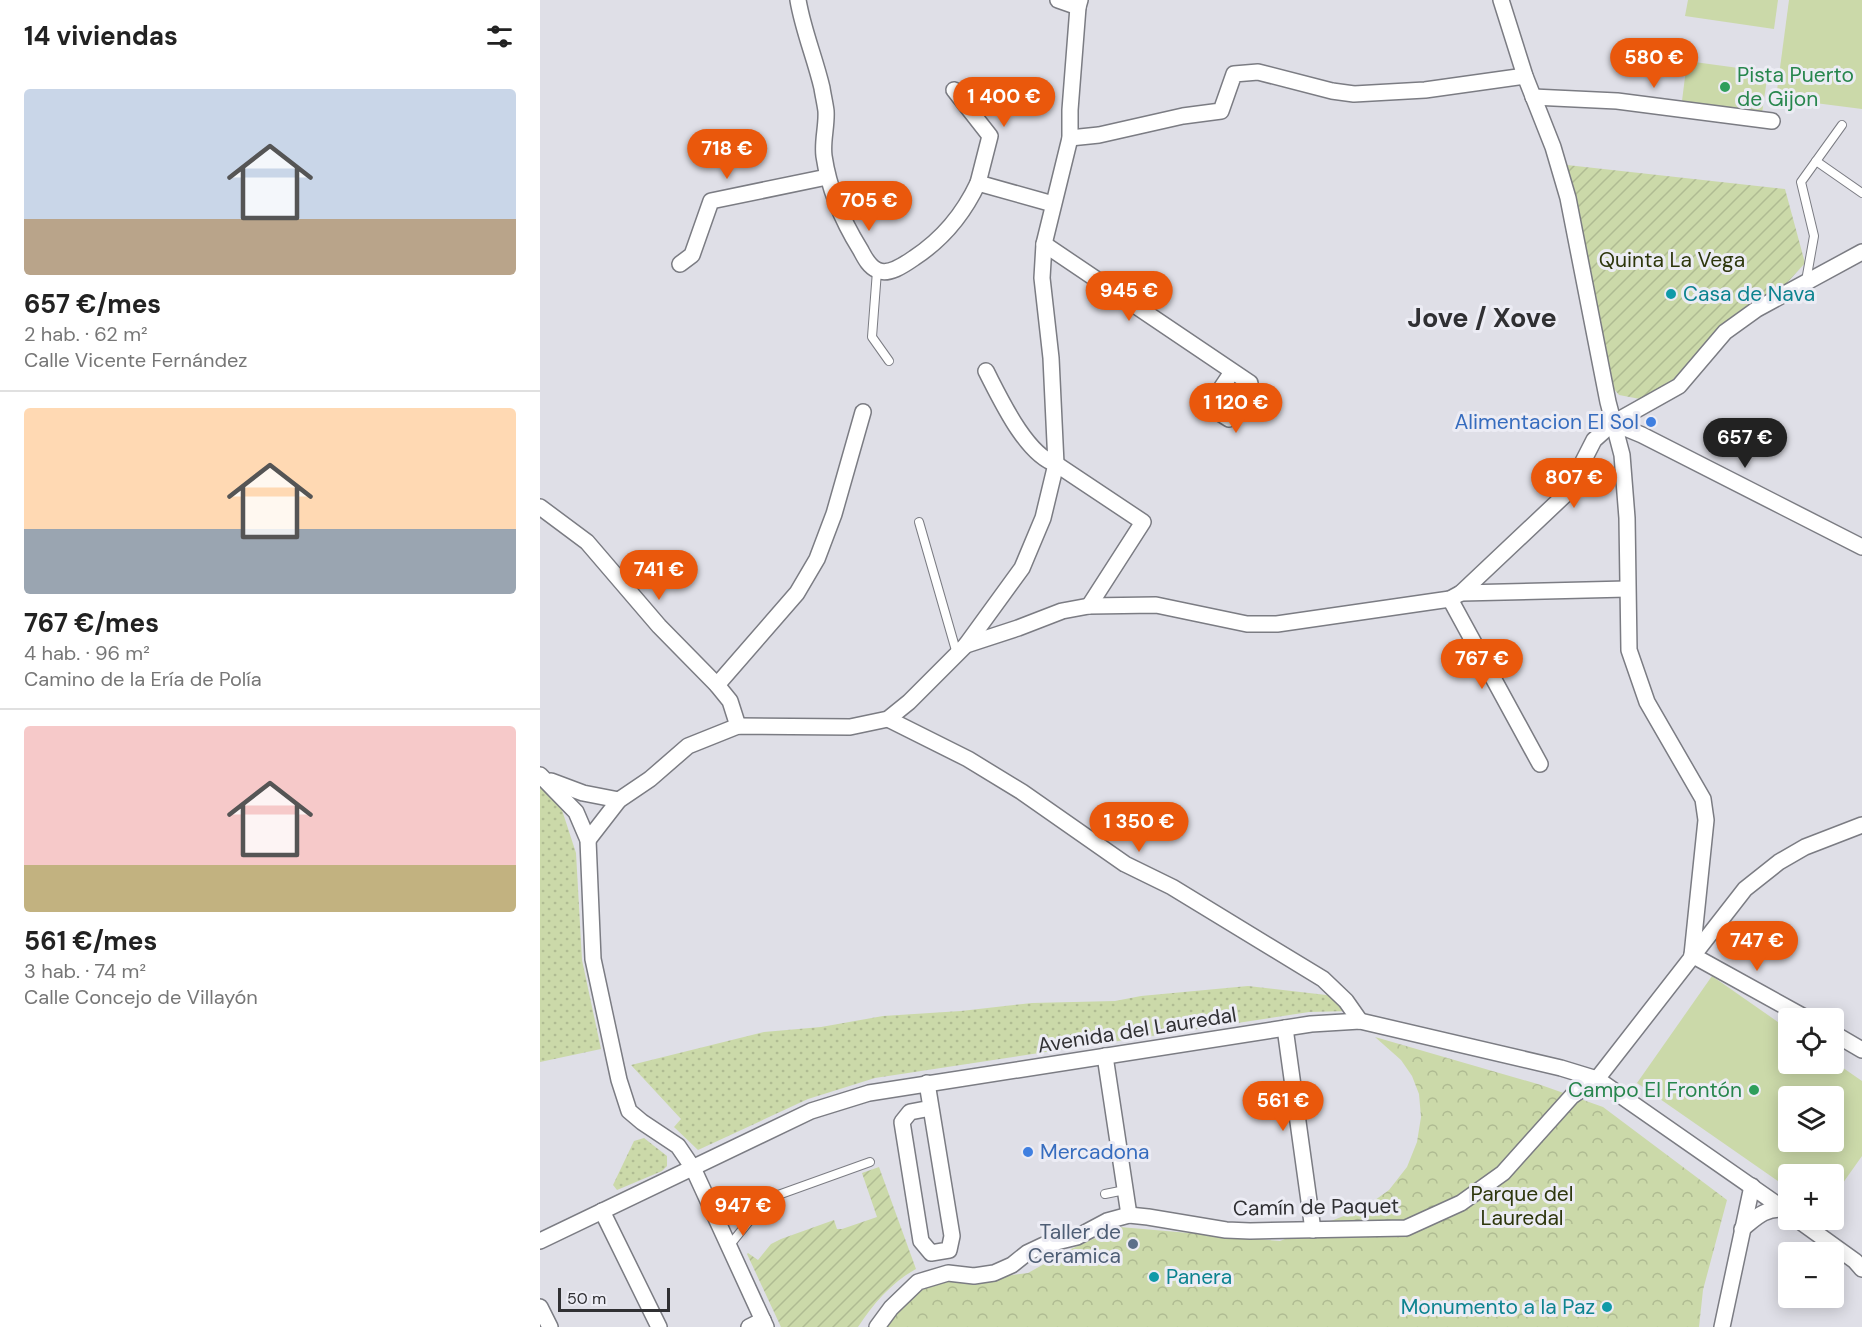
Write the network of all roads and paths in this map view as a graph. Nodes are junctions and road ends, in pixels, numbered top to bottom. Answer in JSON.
{"nodes":[{"id":1,"x":798,"y":0,"type":"edge"},
{"id":2,"x":1058,"y":0,"type":"edge"},
{"id":3,"x":1501,"y":0,"type":"edge"},
{"id":4,"x":1079,"y":3,"type":"edge"},
{"id":5,"x":1525,"y":76,"type":"junction"},
{"id":6,"x":954,"y":90,"type":"dead end"},
{"id":7,"x":1533,"y":97,"type":"junction"},
{"id":8,"x":1772,"y":121,"type":"dead end"},
{"id":9,"x":1842,"y":125,"type":"dead end"},
{"id":10,"x":1070,"y":138,"type":"junction"},
{"id":11,"x":1816,"y":161,"type":"junction"},
{"id":12,"x":827,"y":177,"type":"junction"},
{"id":13,"x":978,"y":183,"type":"junction"},
{"id":14,"x":1862,"y":193,"type":"edge"},
{"id":15,"x":1053,"y":204,"type":"junction"},
{"id":16,"x":1044,"y":244,"type":"junction"},
{"id":17,"x":1862,"y":252,"type":"edge"},
{"id":18,"x":680,"y":264,"type":"dead end"},
{"id":19,"x":877,"y":271,"type":"junction"},
{"id":20,"x":1806,"y":281,"type":"junction"},
{"id":21,"x":889,"y":361,"type":"dead end"},
{"id":22,"x":986,"y":371,"type":"dead end"},
{"id":23,"x":1232,"y":372,"type":"dead end"},
{"id":24,"x":863,"y":412,"type":"dead end"},
{"id":25,"x":1613,"y":423,"type":"junction"},
{"id":26,"x":1056,"y":464,"type":"junction"},
{"id":27,"x":540,"y":507,"type":"edge"},
{"id":28,"x":919,"y":522,"type":"dead end"},
{"id":29,"x":1862,"y":547,"type":"edge"},
{"id":30,"x":1628,"y":588,"type":"junction"},
{"id":31,"x":1456,"y":596,"type":"junction"},
{"id":32,"x":1089,"y":606,"type":"junction"},
{"id":33,"x":961,"y":649,"type":"junction"},
{"id":34,"x":717,"y":685,"type":"junction"},
{"id":35,"x":888,"y":719,"type":"junction"},
{"id":36,"x":738,"y":726,"type":"junction"},
{"id":37,"x":1540,"y":764,"type":"dead end"},
{"id":38,"x":543,"y":777,"type":"edge"},
{"id":39,"x":619,"y":800,"type":"junction"},
{"id":40,"x":1862,"y":825,"type":"edge"},
{"id":41,"x":588,"y":840,"type":"junction"},
{"id":42,"x":1692,"y":955,"type":"junction"},
{"id":43,"x":1788,"y":1008,"type":"edge"},
{"id":44,"x":1360,"y":1021,"type":"junction"},
{"id":45,"x":1285,"y":1028,"type":"junction"},
{"id":46,"x":1844,"y":1039,"type":"edge"},
{"id":47,"x":1862,"y":1050,"type":"edge"},
{"id":48,"x":1105,"y":1056,"type":"junction"},
{"id":49,"x":1597,"y":1079,"type":"junction"},
{"id":50,"x":927,"y":1083,"type":"junction"},
{"id":51,"x":931,"y":1108,"type":"junction"},
{"id":52,"x":870,"y":1162,"type":"dead end"},
{"id":53,"x":693,"y":1168,"type":"junction"},
{"id":54,"x":1752,"y":1186,"type":"junction"},
{"id":55,"x":1125,"y":1190,"type":"junction"},
{"id":56,"x":1105,"y":1194,"type":"dead end"},
{"id":57,"x":1778,"y":1205,"type":"edge"},
{"id":58,"x":1778,"y":1210,"type":"edge"},
{"id":59,"x":602,"y":1211,"type":"junction"},
{"id":60,"x":1129,"y":1215,"type":"junction"},
{"id":61,"x":1313,"y":1230,"type":"junction"},
{"id":62,"x":1742,"y":1230,"type":"junction"},
{"id":63,"x":1813,"y":1230,"type":"edge"},
{"id":64,"x":540,"y":1241,"type":"edge"},
{"id":65,"x":729,"y":1246,"type":"junction"},
{"id":66,"x":944,"y":1251,"type":"junction"},
{"id":67,"x":1860,"y":1261,"type":"edge"},
{"id":68,"x":948,"y":1273,"type":"junction"},
{"id":69,"x":540,"y":1307,"type":"edge"},
{"id":70,"x":760,"y":1325,"type":"edge"},
{"id":71,"x":550,"y":1327,"type":"edge"},
{"id":72,"x":659,"y":1327,"type":"edge"},
{"id":73,"x":877,"y":1327,"type":"edge"},
{"id":74,"x":1722,"y":1327,"type":"edge"}],
"edges":[{"from":1,"to":12,"type":"street"},
{"from":2,"to":4,"type":"street"},
{"from":3,"to":5,"type":"street"},
{"from":4,"to":10,"type":"street"},
{"from":5,"to":7,"type":"street"},
{"from":5,"to":10,"type":"street"},
{"from":6,"to":13,"type":"street"},
{"from":7,"to":8,"type":"street"},
{"from":7,"to":25,"type":"street"},
{"from":9,"to":11,"type":"lane"},
{"from":10,"to":15,"type":"street"},
{"from":11,"to":14,"type":"lane"},
{"from":11,"to":20,"type":"lane"},
{"from":12,"to":18,"type":"street"},
{"from":12,"to":19,"type":"street"},
{"from":13,"to":15,"type":"street"},
{"from":13,"to":19,"type":"street"},
{"from":15,"to":16,"type":"street"},
{"from":16,"to":23,"type":"street"},
{"from":16,"to":26,"type":"street"},
{"from":17,"to":20,"type":"street"},
{"from":19,"to":21,"type":"lane"},
{"from":20,"to":25,"type":"street"},
{"from":22,"to":26,"type":"street"},
{"from":24,"to":34,"type":"street"},
{"from":25,"to":29,"type":"street"},
{"from":25,"to":30,"type":"street"},
{"from":25,"to":31,"type":"street"},
{"from":26,"to":32,"type":"street"},
{"from":26,"to":33,"type":"street"},
{"from":27,"to":34,"type":"street"},
{"from":28,"to":33,"type":"lane"},
{"from":30,"to":31,"type":"street"},
{"from":30,"to":42,"type":"street"},
{"from":31,"to":32,"type":"street"},
{"from":31,"to":37,"type":"street"},
{"from":32,"to":33,"type":"street"},
{"from":33,"to":35,"type":"street"},
{"from":34,"to":36,"type":"street"},
{"from":35,"to":36,"type":"street"},
{"from":35,"to":44,"type":"street"},
{"from":36,"to":39,"type":"street"},
{"from":38,"to":39,"type":"street"},
{"from":38,"to":41,"type":"street"},
{"from":39,"to":41,"type":"street"},
{"from":40,"to":42,"type":"street","name":"Camín de Paquet"},
{"from":41,"to":53,"type":"street"},
{"from":42,"to":43,"type":"street"},
{"from":42,"to":49,"type":"street","name":"Camín de Paquet"},
{"from":44,"to":45,"type":"street","name":"Avenida del Lauredal"},
{"from":44,"to":49,"type":"street","name":"Avenida del Lauredal"},
{"from":45,"to":48,"type":"street","name":"Avenida del Lauredal"},
{"from":45,"to":61,"type":"street"},
{"from":46,"to":47,"type":"street"},
{"from":48,"to":50,"type":"street","name":"Avenida del Lauredal"},
{"from":48,"to":55,"type":"street"},
{"from":49,"to":54,"type":"street","name":"Avenida del Lauredal"},
{"from":49,"to":61,"type":"street","name":"Camín de Paquet"},
{"from":50,"to":51,"type":"street"},
{"from":50,"to":53,"type":"street","name":"Avenida del Lauredal"},
{"from":51,"to":66,"type":"street"},
{"from":51,"to":66,"type":"street"},
{"from":52,"to":65,"type":"lane"},
{"from":53,"to":59,"type":"street","name":"Avenida del Lauredal"},
{"from":53,"to":65,"type":"street"},
{"from":54,"to":57,"type":"street","name":"Avenida del Lauredal"},
{"from":54,"to":62,"type":"street"},
{"from":55,"to":56,"type":"lane"},
{"from":55,"to":60,"type":"street"},
{"from":58,"to":62,"type":"street"},
{"from":59,"to":64,"type":"street","name":"Avenida del Lauredal"},
{"from":59,"to":72,"type":"street"},
{"from":60,"to":61,"type":"street","name":"Camín de Paquet"},
{"from":60,"to":68,"type":"street","name":"Camín de Paquet"},
{"from":62,"to":74,"type":"street"},
{"from":63,"to":67,"type":"street"},
{"from":65,"to":70,"type":"street"},
{"from":66,"to":68,"type":"street"},
{"from":68,"to":73,"type":"street","name":"Camín de Paquet"},
{"from":69,"to":71,"type":"street"}]}
